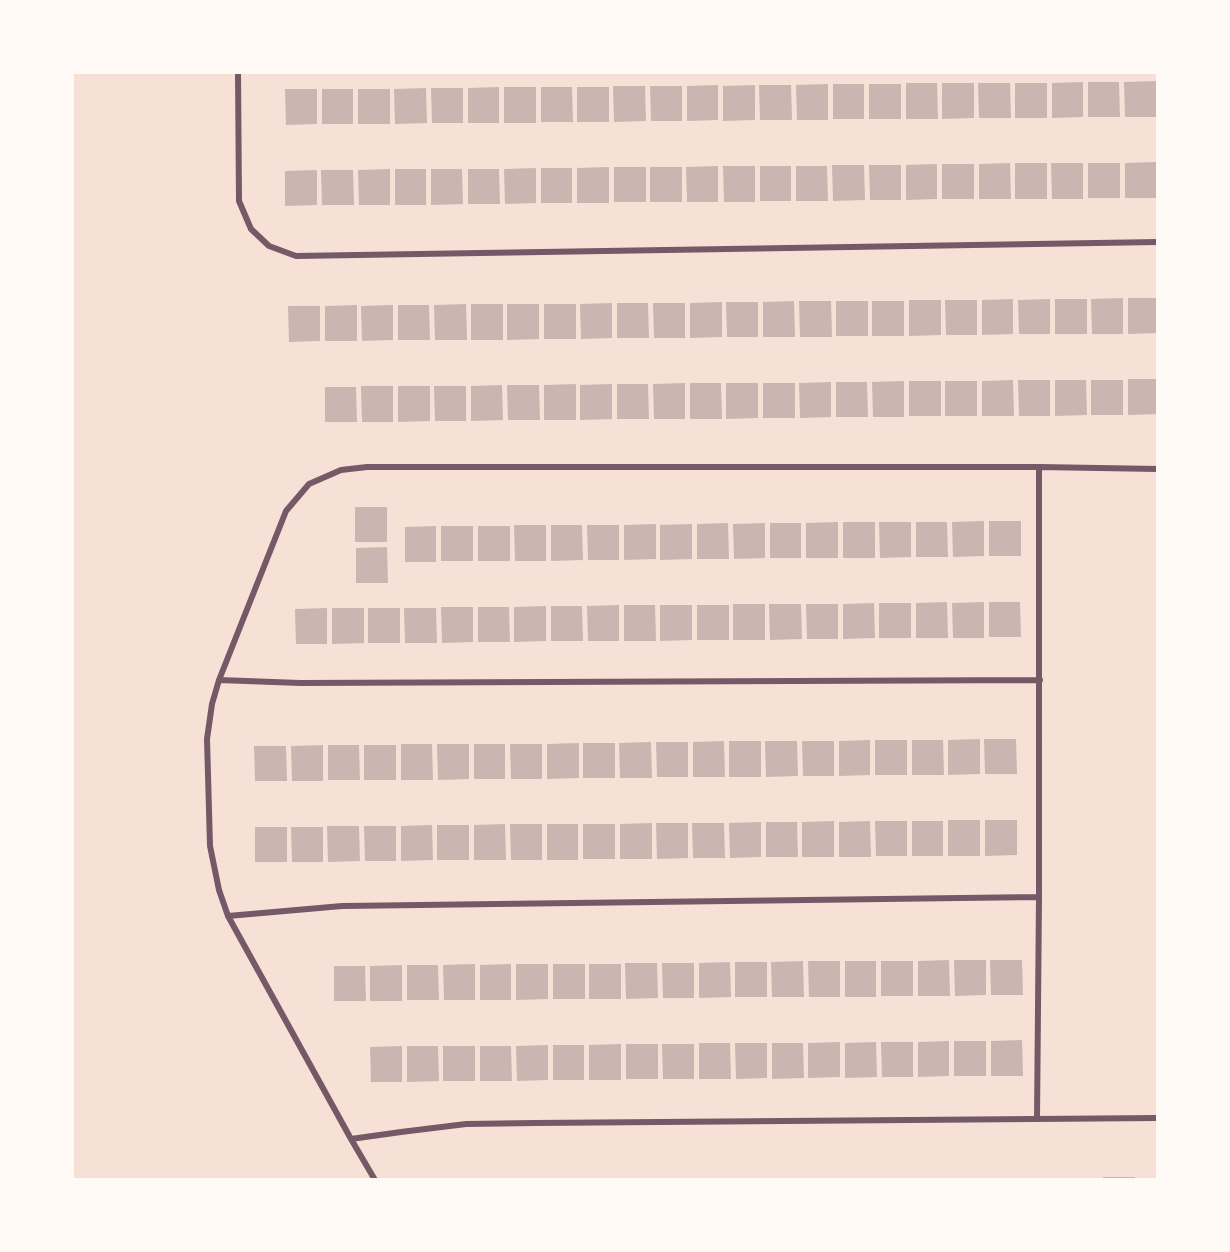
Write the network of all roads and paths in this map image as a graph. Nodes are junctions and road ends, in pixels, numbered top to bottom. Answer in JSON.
{"nodes":[{"id":1,"x":238,"y":72,"type":"edge"},
{"id":2,"x":1158,"y":243,"type":"edge"},
{"id":3,"x":1039,"y":467,"type":"junction"},
{"id":4,"x":1158,"y":469,"type":"edge"},
{"id":5,"x":219,"y":680,"type":"junction"},
{"id":6,"x":1040,"y":680,"type":"junction"},
{"id":7,"x":1040,"y":897,"type":"junction"},
{"id":8,"x":228,"y":916,"type":"junction"},
{"id":9,"x":1158,"y":1118,"type":"edge"},
{"id":10,"x":1037,"y":1119,"type":"junction"},
{"id":11,"x":351,"y":1139,"type":"junction"},
{"id":12,"x":375,"y":1180,"type":"edge"}],
"edges":[{"from":1,"to":2,"type":"street"},
{"from":3,"to":4,"type":"street"},
{"from":3,"to":5,"type":"street"},
{"from":3,"to":6,"type":"street"},
{"from":5,"to":6,"type":"street"},
{"from":5,"to":8,"type":"street"},
{"from":6,"to":7,"type":"street"},
{"from":7,"to":8,"type":"street"},
{"from":7,"to":10,"type":"street"},
{"from":8,"to":11,"type":"street"},
{"from":9,"to":10,"type":"street"},
{"from":10,"to":11,"type":"street"},
{"from":11,"to":12,"type":"street"}]}
